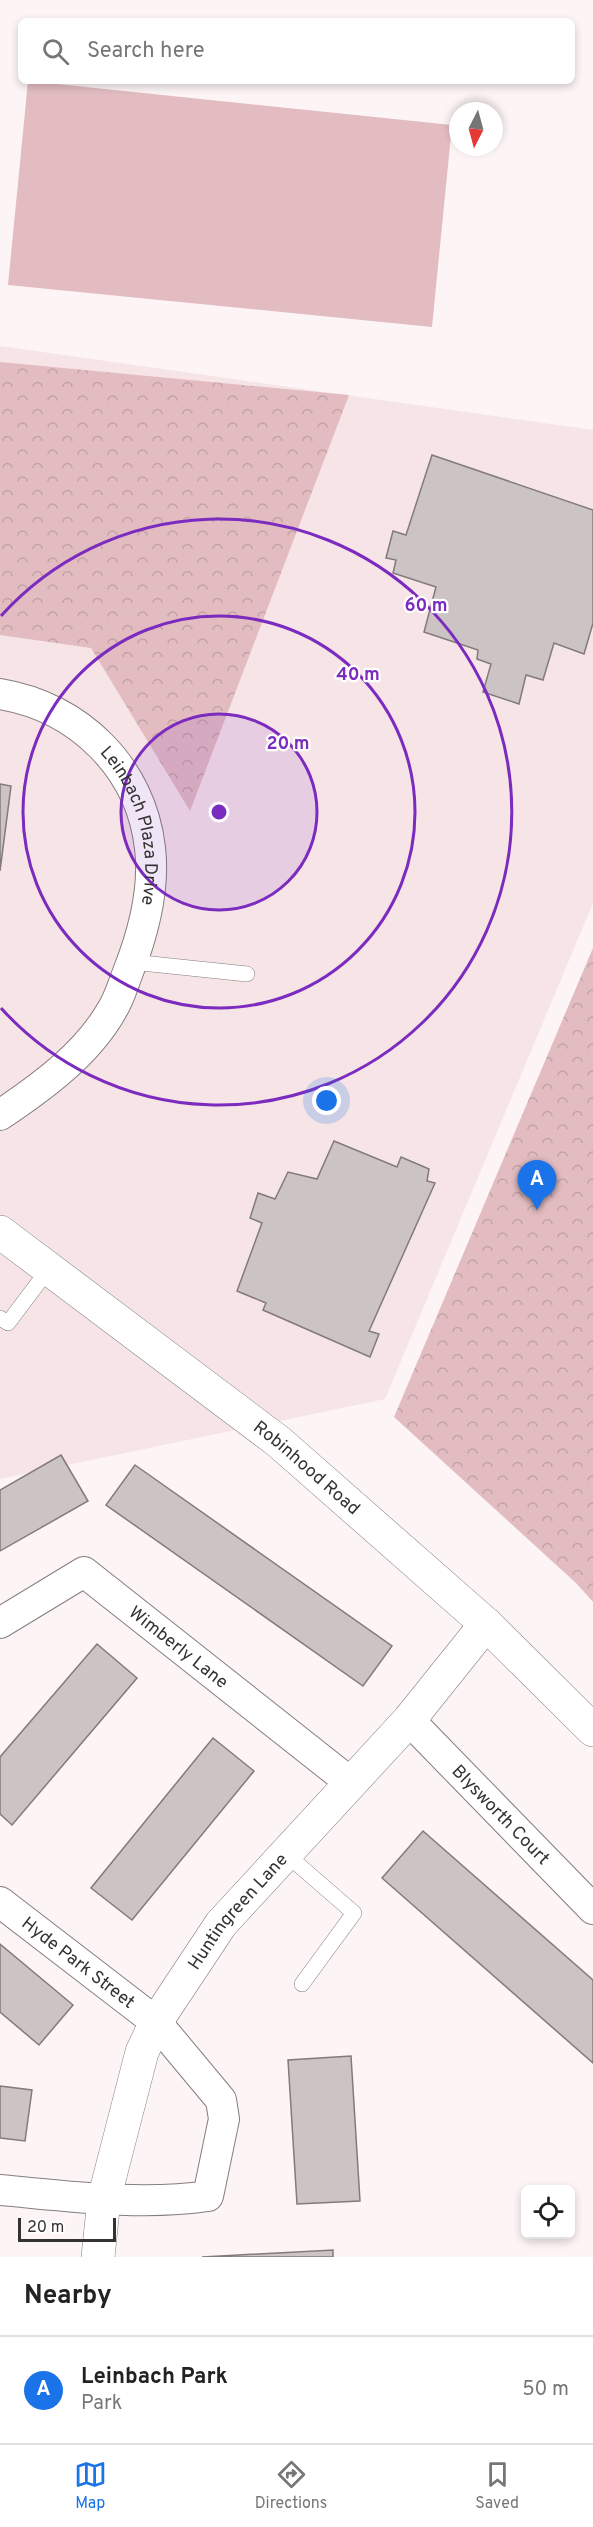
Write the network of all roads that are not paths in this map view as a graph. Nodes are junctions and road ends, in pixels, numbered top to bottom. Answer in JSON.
{"nodes":[{"id":1,"x":0,"y":694,"type":"edge"},
{"id":2,"x":132,"y":963,"type":"junction"},
{"id":3,"x":247,"y":974,"type":"dead end"},
{"id":4,"x":0,"y":1114,"type":"edge"},
{"id":5,"x":0,"y":1232,"type":"edge"},
{"id":6,"x":48,"y":1270,"type":"junction"},
{"id":7,"x":3,"y":1325,"type":"edge"},
{"id":8,"x":0,"y":1623,"type":"edge"},
{"id":9,"x":486,"y":1624,"type":"junction"},
{"id":10,"x":410,"y":1720,"type":"junction"},
{"id":11,"x":593,"y":1730,"type":"edge"},
{"id":12,"x":351,"y":1783,"type":"junction"},
{"id":13,"x":286,"y":1854,"type":"junction"},
{"id":14,"x":0,"y":1902,"type":"edge"},
{"id":15,"x":593,"y":1910,"type":"edge"},
{"id":16,"x":302,"y":1984,"type":"dead end"},
{"id":17,"x":156,"y":2022,"type":"junction"},
{"id":18,"x":0,"y":2190,"type":"edge"},
{"id":19,"x":104,"y":2199,"type":"junction"},
{"id":20,"x":98,"y":2257,"type":"edge"}],
"edges":[{"from":1,"to":2,"type":"street","name":"Leinbach Plaza Drive"},
{"from":2,"to":3,"type":"lane"},
{"from":2,"to":4,"type":"street","name":"Leinbach Plaza Drive"},
{"from":5,"to":6,"type":"street","name":"Robinhood Road"},
{"from":6,"to":7,"type":"lane"},
{"from":6,"to":9,"type":"street","name":"Robinhood Road"},
{"from":8,"to":12,"type":"street","name":"Wimberly Lane"},
{"from":9,"to":10,"type":"street","name":"Huntingreen Lane"},
{"from":9,"to":11,"type":"street","name":"Robinhood Road"},
{"from":10,"to":12,"type":"street","name":"Huntingreen Lane"},
{"from":10,"to":15,"type":"street","name":"Blysworth Court"},
{"from":12,"to":13,"type":"street","name":"Huntingreen Lane"},
{"from":13,"to":16,"type":"lane"},
{"from":13,"to":17,"type":"street","name":"Huntingreen Lane"},
{"from":14,"to":17,"type":"street","name":"Hyde Park Street"},
{"from":17,"to":19,"type":"street","name":"Huntingreen Lane"},
{"from":17,"to":19,"type":"street","name":"Hyde Park Street"},
{"from":18,"to":19,"type":"street"},
{"from":19,"to":20,"type":"street","name":"Huntingreen Lane"}]}
